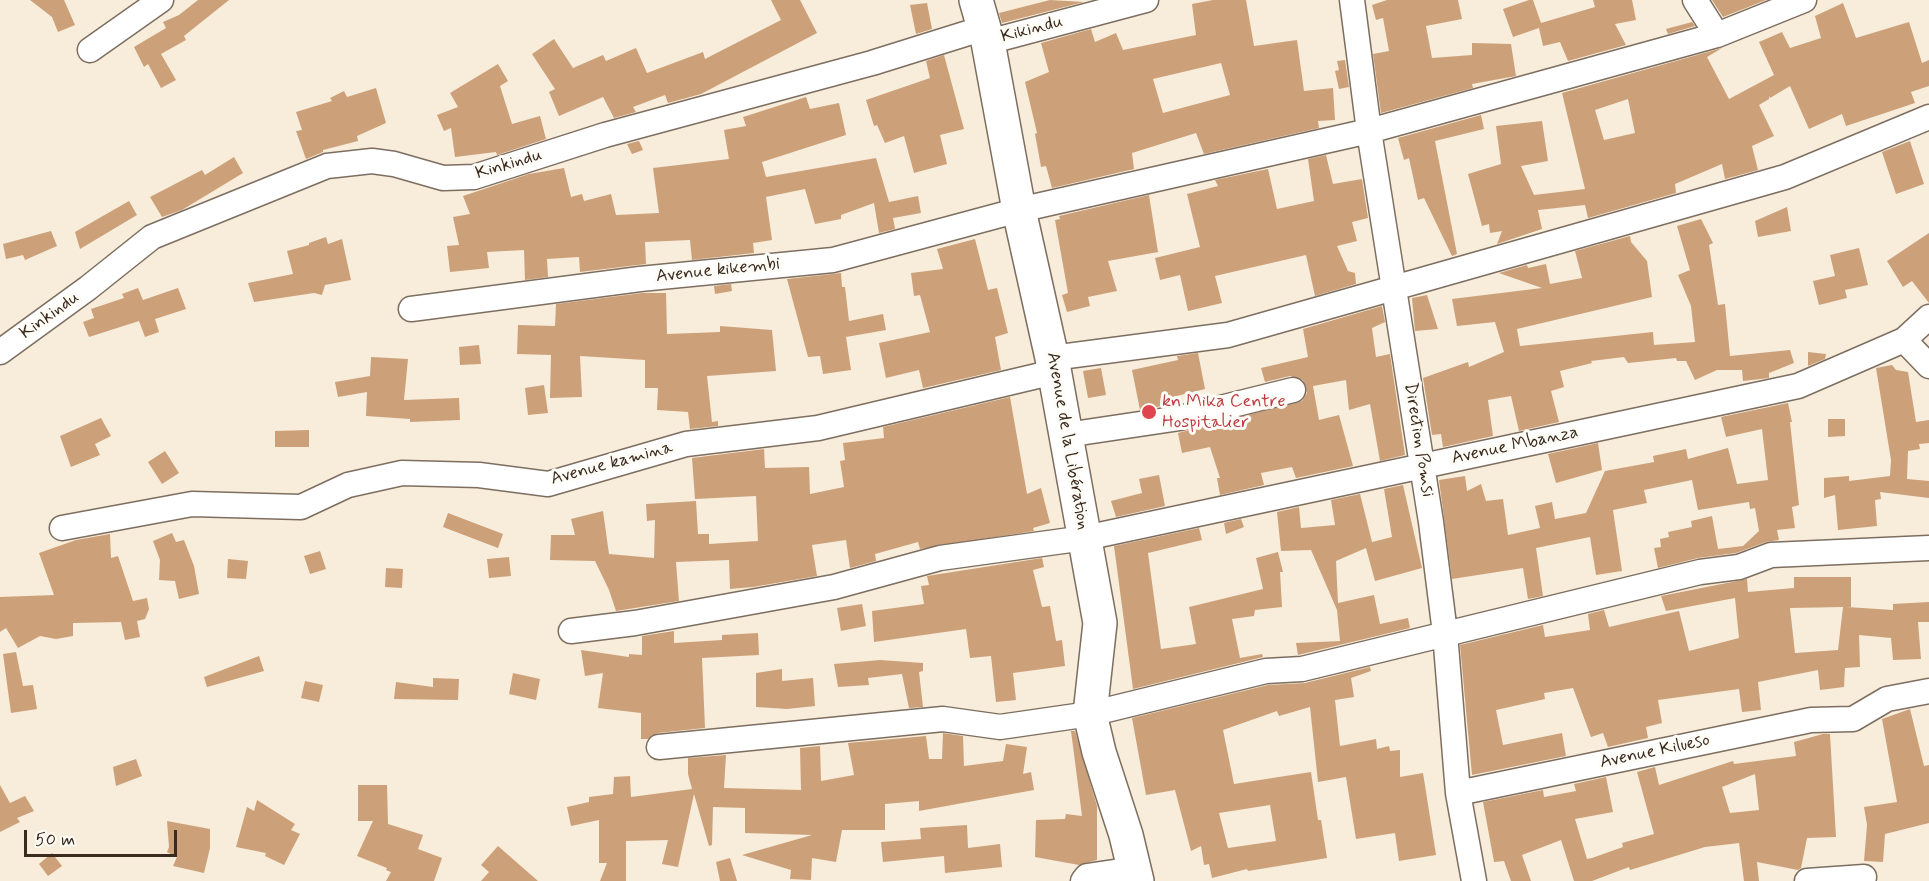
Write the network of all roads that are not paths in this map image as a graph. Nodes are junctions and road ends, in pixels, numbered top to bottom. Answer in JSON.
{"nodes":[{"id":1,"x":161,"y":0,"type":"edge"},
{"id":2,"x":1146,"y":0,"type":"edge"},
{"id":3,"x":1353,"y":0,"type":"edge"},
{"id":4,"x":1695,"y":0,"type":"edge"},
{"id":5,"x":1804,"y":0,"type":"edge"},
{"id":6,"x":983,"y":23,"type":"edge"},
{"id":7,"x":1717,"y":34,"type":"junction"},
{"id":8,"x":90,"y":51,"type":"dead end"},
{"id":9,"x":1929,"y":117,"type":"edge"},
{"id":10,"x":1369,"y":131,"type":"junction"},
{"id":11,"x":1019,"y":210,"type":"junction"},
{"id":12,"x":1394,"y":288,"type":"junction"},
{"id":13,"x":411,"y":309,"type":"dead end"},
{"id":14,"x":1929,"y":317,"type":"edge"},
{"id":15,"x":1904,"y":340,"type":"junction"},
{"id":16,"x":0,"y":352,"type":"edge"},
{"id":17,"x":1053,"y":365,"type":"junction"},
{"id":18,"x":1929,"y":366,"type":"edge"},
{"id":19,"x":1293,"y":390,"type":"dead end"},
{"id":20,"x":1066,"y":435,"type":"junction"},
{"id":21,"x":1421,"y":465,"type":"junction"},
{"id":22,"x":62,"y":528,"type":"dead end"},
{"id":23,"x":1085,"y":538,"type":"junction"},
{"id":24,"x":1929,"y":548,"type":"edge"},
{"id":25,"x":571,"y":631,"type":"dead end"},
{"id":26,"x":1445,"y":633,"type":"junction"},
{"id":27,"x":1929,"y":692,"type":"edge"},
{"id":28,"x":1090,"y":714,"type":"junction"},
{"id":29,"x":659,"y":747,"type":"dead end"},
{"id":30,"x":1458,"y":793,"type":"junction"},
{"id":31,"x":1135,"y":875,"type":"edge"},
{"id":32,"x":1864,"y":877,"type":"dead end"},
{"id":33,"x":1083,"y":881,"type":"edge"},
{"id":34,"x":1474,"y":881,"type":"edge"},
{"id":35,"x":1807,"y":881,"type":"edge"}],
"edges":[{"from":1,"to":8,"type":"street"},
{"from":2,"to":6,"type":"street","name":"Kikindu"},
{"from":3,"to":10,"type":"street","name":"Direction Pomsi"},
{"from":4,"to":7,"type":"street"},
{"from":5,"to":7,"type":"street","name":"Avenue kikembi"},
{"from":6,"to":11,"type":"highway","name":"Avenue de la Libération"},
{"from":6,"to":16,"type":"street","name":"Kinkindu"},
{"from":7,"to":10,"type":"street","name":"Avenue kikembi"},
{"from":9,"to":12,"type":"street","name":"Avenue kamina"},
{"from":10,"to":11,"type":"street","name":"Avenue kikembi"},
{"from":10,"to":12,"type":"street","name":"Direction Pomsi"},
{"from":11,"to":13,"type":"street","name":"Avenue kikembi"},
{"from":11,"to":17,"type":"highway","name":"Avenue de la Libération"},
{"from":12,"to":17,"type":"street","name":"Avenue kamina"},
{"from":12,"to":21,"type":"street","name":"Direction Pomsi"},
{"from":14,"to":15,"type":"street","name":"Avenue Mbanza"},
{"from":15,"to":18,"type":"street"},
{"from":15,"to":21,"type":"street","name":"Avenue Mbanza"},
{"from":17,"to":20,"type":"highway","name":"Avenue de la Libération"},
{"from":17,"to":22,"type":"street","name":"Avenue kamina"},
{"from":19,"to":20,"type":"street"},
{"from":20,"to":23,"type":"highway","name":"Avenue de la Libération"},
{"from":21,"to":23,"type":"street","name":"Avenue Mbanza"},
{"from":21,"to":26,"type":"street","name":"Direction Pomsi"},
{"from":23,"to":25,"type":"street","name":"Avenue Mbanza"},
{"from":23,"to":28,"type":"highway","name":"Avenue de la Libération"},
{"from":24,"to":26,"type":"street"},
{"from":26,"to":28,"type":"street"},
{"from":26,"to":30,"type":"street","name":"Direction Pomsi"},
{"from":27,"to":30,"type":"street","name":"Avenue Kilueso"},
{"from":28,"to":29,"type":"street"},
{"from":28,"to":31,"type":"highway","name":"Avenue de la Libération"},
{"from":30,"to":34,"type":"street","name":"Direction Pomsi"},
{"from":31,"to":33,"type":"street"},
{"from":32,"to":35,"type":"street"}]}
